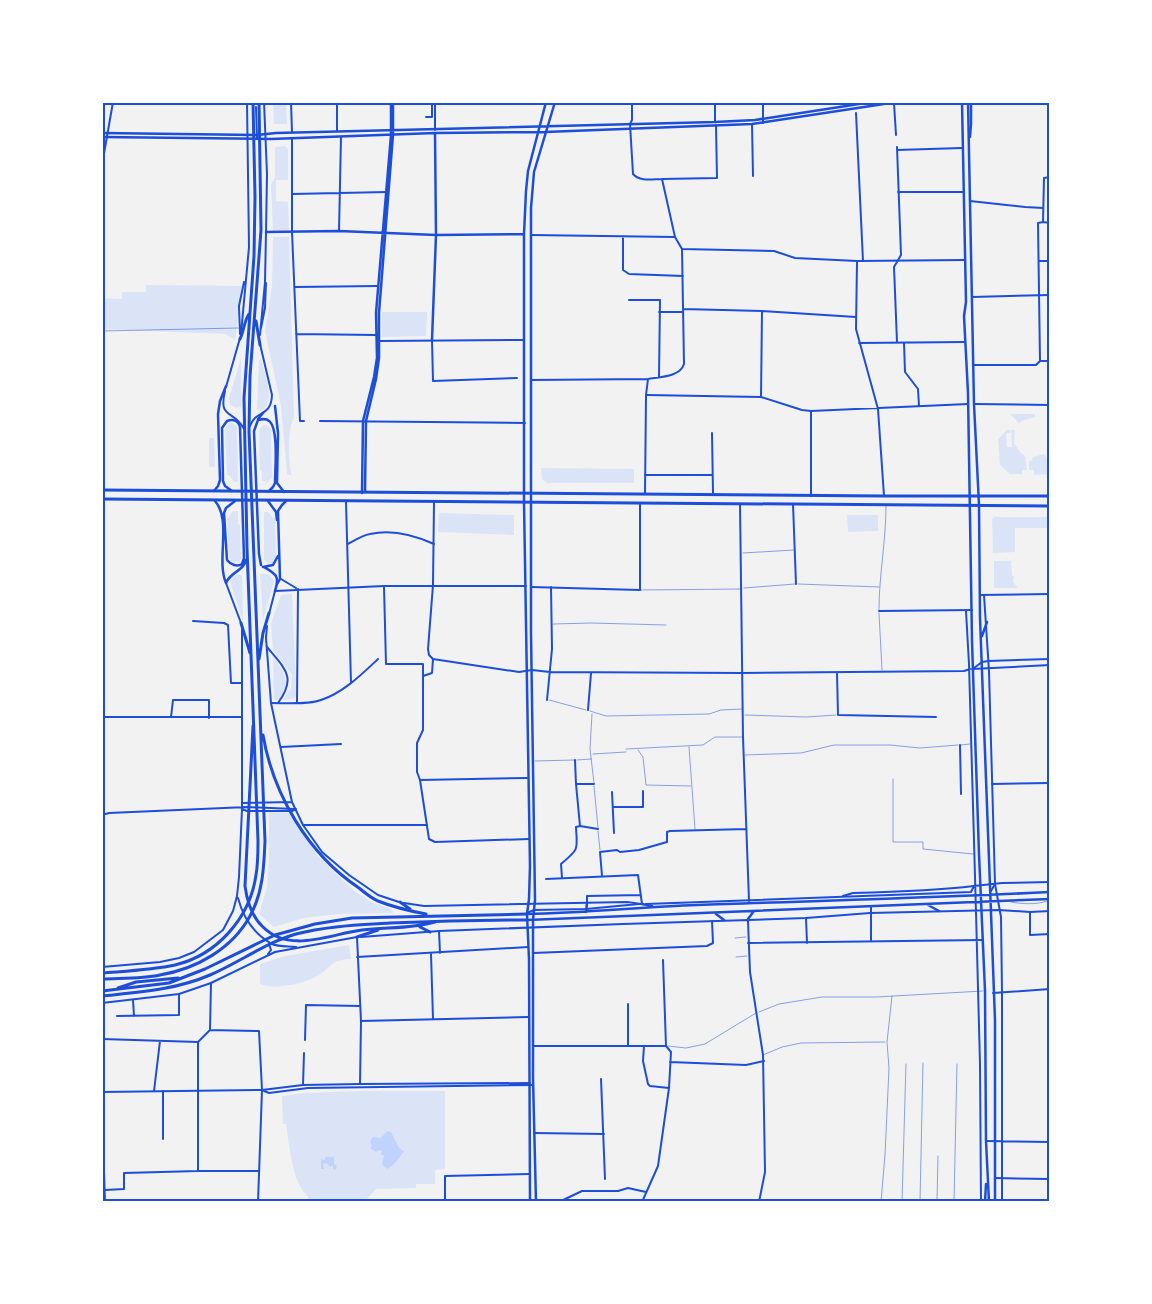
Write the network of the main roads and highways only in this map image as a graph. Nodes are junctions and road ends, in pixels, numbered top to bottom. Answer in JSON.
{"nodes":[{"id":1,"x":253,"y":102,"type":"edge"},
{"id":2,"x":258,"y":102,"type":"edge"},
{"id":3,"x":392,"y":102,"type":"edge"},
{"id":4,"x":546,"y":102,"type":"edge"},
{"id":5,"x":555,"y":102,"type":"edge"},
{"id":6,"x":872,"y":102,"type":"edge"},
{"id":7,"x":962,"y":102,"type":"edge"},
{"id":8,"x":969,"y":102,"type":"edge"},
{"id":9,"x":896,"y":103,"type":"edge"},
{"id":10,"x":762,"y":121,"type":"junction"},
{"id":11,"x":716,"y":124,"type":"junction"},
{"id":12,"x":539,"y":126,"type":"junction"},
{"id":13,"x":547,"y":126,"type":"junction"},
{"id":14,"x":630,"y":126,"type":"junction"},
{"id":15,"x":392,"y":130,"type":"junction"},
{"id":16,"x":435,"y":131,"type":"junction"},
{"id":17,"x":538,"y":132,"type":"junction"},
{"id":18,"x":545,"y":132,"type":"junction"},
{"id":19,"x":102,"y":135,"type":"edge"},
{"id":20,"x":108,"y":135,"type":"junction"},
{"id":21,"x":392,"y":135,"type":"junction"},
{"id":22,"x":266,"y":232,"type":"road end"},
{"id":23,"x":385,"y":234,"type":"junction"},
{"id":24,"x":524,"y":234,"type":"junction"},
{"id":25,"x":436,"y":235,"type":"junction"},
{"id":26,"x":379,"y":286,"type":"junction"},
{"id":27,"x":255,"y":313,"type":"junction"},
{"id":28,"x":250,"y":314,"type":"junction"},
{"id":29,"x":240,"y":339,"type":"road end"},
{"id":30,"x":432,"y":340,"type":"road end"},
{"id":31,"x":378,"y":341,"type":"junction"},
{"id":32,"x":260,"y":345,"type":"road end"},
{"id":33,"x":524,"y":380,"type":"junction"},
{"id":34,"x":531,"y":380,"type":"junction"},
{"id":35,"x":226,"y":386,"type":"road end"},
{"id":36,"x":275,"y":406,"type":"road end"},
{"id":37,"x":263,"y":413,"type":"road end"},
{"id":38,"x":235,"y":417,"type":"road end"},
{"id":39,"x":258,"y":420,"type":"junction"},
{"id":40,"x":239,"y":424,"type":"junction"},
{"id":41,"x":247,"y":431,"type":"junction"},
{"id":42,"x":102,"y":490,"type":"edge"},
{"id":43,"x":212,"y":492,"type":"junction"},
{"id":44,"x":233,"y":492,"type":"junction"},
{"id":45,"x":265,"y":492,"type":"junction"},
{"id":46,"x":286,"y":493,"type":"junction"},
{"id":47,"x":364,"y":493,"type":"junction"},
{"id":48,"x":524,"y":493,"type":"junction"},
{"id":49,"x":530,"y":493,"type":"junction"},
{"id":50,"x":1049,"y":495,"type":"edge"},
{"id":51,"x":969,"y":496,"type":"junction"},
{"id":52,"x":979,"y":496,"type":"junction"},
{"id":53,"x":102,"y":499,"type":"edge"},
{"id":54,"x":215,"y":501,"type":"junction"},
{"id":55,"x":235,"y":501,"type":"junction"},
{"id":56,"x":268,"y":501,"type":"junction"},
{"id":57,"x":286,"y":501,"type":"junction"},
{"id":58,"x":524,"y":502,"type":"junction"},
{"id":59,"x":530,"y":502,"type":"junction"},
{"id":60,"x":969,"y":505,"type":"junction"},
{"id":61,"x":979,"y":505,"type":"junction"},
{"id":62,"x":1050,"y":506,"type":"edge"},
{"id":63,"x":248,"y":548,"type":"junction"},
{"id":64,"x":254,"y":557,"type":"junction"},
{"id":65,"x":262,"y":566,"type":"junction"},
{"id":66,"x":276,"y":586,"type":"junction"},
{"id":67,"x":275,"y":591,"type":"road end"},
{"id":68,"x":269,"y":613,"type":"road end"},
{"id":69,"x":987,"y":622,"type":"road end"},
{"id":70,"x":241,"y":623,"type":"road end"},
{"id":71,"x":981,"y":638,"type":"junction"},
{"id":72,"x":252,"y":662,"type":"junction"},
{"id":73,"x":258,"y":664,"type":"junction"},
{"id":74,"x":254,"y":717,"type":"junction"},
{"id":75,"x":261,"y":725,"type":"junction"},
{"id":76,"x":1050,"y":892,"type":"edge"},
{"id":77,"x":990,"y":894,"type":"junction"},
{"id":78,"x":981,"y":896,"type":"junction"},
{"id":79,"x":1050,"y":899,"type":"edge"},
{"id":80,"x":400,"y":902,"type":"road end"},
{"id":81,"x":982,"y":902,"type":"junction"},
{"id":82,"x":990,"y":902,"type":"junction"},
{"id":83,"x":587,"y":903,"type":"road end"},
{"id":84,"x":642,"y":904,"type":"road end"},
{"id":85,"x":927,"y":905,"type":"junction"},
{"id":86,"x":656,"y":907,"type":"junction"},
{"id":87,"x":586,"y":911,"type":"junction"},
{"id":88,"x":754,"y":911,"type":"junction"},
{"id":89,"x":939,"y":911,"type":"road end"},
{"id":90,"x":415,"y":912,"type":"junction"},
{"id":91,"x":534,"y":912,"type":"junction"},
{"id":92,"x":527,"y":914,"type":"junction"},
{"id":93,"x":714,"y":914,"type":"junction"},
{"id":94,"x":437,"y":916,"type":"junction"},
{"id":95,"x":527,"y":920,"type":"junction"},
{"id":96,"x":534,"y":920,"type":"junction"},
{"id":97,"x":724,"y":920,"type":"road end"},
{"id":98,"x":748,"y":920,"type":"road end"},
{"id":99,"x":440,"y":921,"type":"junction"},
{"id":100,"x":420,"y":926,"type":"junction"},
{"id":101,"x":384,"y":929,"type":"junction"},
{"id":102,"x":430,"y":932,"type":"road end"},
{"id":103,"x":357,"y":937,"type":"road end"},
{"id":104,"x":102,"y":973,"type":"edge"},
{"id":105,"x":102,"y":979,"type":"edge"},
{"id":106,"x":102,"y":991,"type":"edge"},
{"id":107,"x":102,"y":996,"type":"edge"},
{"id":108,"x":987,"y":1172,"type":"junction"},
{"id":109,"x":530,"y":1202,"type":"edge"},
{"id":110,"x":536,"y":1202,"type":"edge"},
{"id":111,"x":983,"y":1202,"type":"edge"},
{"id":112,"x":989,"y":1202,"type":"edge"},
{"id":113,"x":994,"y":1202,"type":"edge"}],
"edges":[{"from":1,"to":28,"type":"highway"},
{"from":2,"to":27,"type":"highway"},
{"from":3,"to":15,"type":"main road"},
{"from":4,"to":12,"type":"main road"},
{"from":5,"to":13,"type":"main road"},
{"from":6,"to":10,"type":"main road"},
{"from":7,"to":51,"type":"main road"},
{"from":8,"to":52,"type":"main road"},
{"from":9,"to":10,"type":"main road"},
{"from":10,"to":11,"type":"main road"},
{"from":10,"to":11,"type":"main road"},
{"from":11,"to":14,"type":"main road"},
{"from":12,"to":13,"type":"main road"},
{"from":12,"to":16,"type":"main road"},
{"from":12,"to":17,"type":"main road"},
{"from":13,"to":14,"type":"main road"},
{"from":13,"to":18,"type":"main road"},
{"from":14,"to":18,"type":"main road"},
{"from":15,"to":16,"type":"main road"},
{"from":15,"to":20,"type":"main road"},
{"from":15,"to":21,"type":"main road"},
{"from":16,"to":17,"type":"main road"},
{"from":16,"to":21,"type":"main road"},
{"from":16,"to":25,"type":"main road"},
{"from":17,"to":18,"type":"main road"},
{"from":17,"to":24,"type":"main road"},
{"from":18,"to":34,"type":"main road"},
{"from":19,"to":20,"type":"main road"},
{"from":20,"to":21,"type":"main road"},
{"from":21,"to":23,"type":"main road"},
{"from":21,"to":23,"type":"main road"},
{"from":22,"to":23,"type":"main road"},
{"from":23,"to":25,"type":"main road"},
{"from":23,"to":26,"type":"main road"},
{"from":24,"to":25,"type":"main road"},
{"from":24,"to":33,"type":"main road"},
{"from":25,"to":30,"type":"main road"},
{"from":26,"to":31,"type":"main road"},
{"from":26,"to":31,"type":"main road"},
{"from":27,"to":32,"type":"highway"},
{"from":27,"to":41,"type":"highway"},
{"from":28,"to":29,"type":"highway"},
{"from":28,"to":41,"type":"highway"},
{"from":31,"to":47,"type":"main road"},
{"from":33,"to":34,"type":"main road"},
{"from":33,"to":48,"type":"main road"},
{"from":34,"to":49,"type":"main road"},
{"from":35,"to":43,"type":"main road"},
{"from":36,"to":46,"type":"main road"},
{"from":37,"to":39,"type":"main road"},
{"from":38,"to":40,"type":"main road"},
{"from":39,"to":45,"type":"main road"},
{"from":39,"to":65,"type":"main road"},
{"from":40,"to":44,"type":"main road"},
{"from":40,"to":55,"type":"main road"},
{"from":41,"to":63,"type":"highway"},
{"from":41,"to":64,"type":"highway"},
{"from":42,"to":43,"type":"highway"},
{"from":43,"to":44,"type":"highway"},
{"from":44,"to":45,"type":"highway"},
{"from":45,"to":46,"type":"highway"},
{"from":46,"to":47,"type":"highway"},
{"from":47,"to":48,"type":"highway"},
{"from":48,"to":49,"type":"highway"},
{"from":48,"to":58,"type":"main road"},
{"from":49,"to":51,"type":"highway"},
{"from":49,"to":59,"type":"main road"},
{"from":50,"to":52,"type":"highway"},
{"from":51,"to":52,"type":"highway"},
{"from":51,"to":60,"type":"main road"},
{"from":52,"to":61,"type":"main road"},
{"from":53,"to":54,"type":"highway"},
{"from":54,"to":55,"type":"highway"},
{"from":54,"to":63,"type":"main road"},
{"from":55,"to":56,"type":"highway"},
{"from":56,"to":57,"type":"highway"},
{"from":56,"to":65,"type":"main road"},
{"from":57,"to":58,"type":"highway"},
{"from":57,"to":66,"type":"main road"},
{"from":58,"to":59,"type":"highway"},
{"from":58,"to":92,"type":"main road"},
{"from":59,"to":60,"type":"highway"},
{"from":59,"to":91,"type":"main road"},
{"from":60,"to":61,"type":"highway"},
{"from":60,"to":78,"type":"main road"},
{"from":61,"to":62,"type":"highway"},
{"from":61,"to":71,"type":"main road"},
{"from":63,"to":72,"type":"highway"},
{"from":64,"to":65,"type":"main road"},
{"from":64,"to":73,"type":"highway"},
{"from":65,"to":66,"type":"main road"},
{"from":66,"to":67,"type":"main road"},
{"from":68,"to":73,"type":"highway"},
{"from":69,"to":71,"type":"main road"},
{"from":70,"to":72,"type":"highway"},
{"from":71,"to":77,"type":"main road"},
{"from":72,"to":74,"type":"highway"},
{"from":73,"to":75,"type":"highway"},
{"from":74,"to":101,"type":"highway"},
{"from":74,"to":104,"type":"highway"},
{"from":75,"to":90,"type":"highway"},
{"from":75,"to":105,"type":"highway"},
{"from":76,"to":77,"type":"main road"},
{"from":77,"to":78,"type":"main road"},
{"from":77,"to":82,"type":"main road"},
{"from":78,"to":81,"type":"main road"},
{"from":78,"to":86,"type":"main road"},
{"from":79,"to":82,"type":"main road"},
{"from":80,"to":90,"type":"highway"},
{"from":81,"to":82,"type":"main road"},
{"from":81,"to":85,"type":"main road"},
{"from":81,"to":108,"type":"main road"},
{"from":82,"to":113,"type":"main road"},
{"from":83,"to":87,"type":"main road"},
{"from":84,"to":86,"type":"main road"},
{"from":85,"to":88,"type":"main road"},
{"from":85,"to":89,"type":"main road"},
{"from":86,"to":87,"type":"main road"},
{"from":87,"to":91,"type":"main road"},
{"from":88,"to":93,"type":"main road"},
{"from":88,"to":98,"type":"main road"},
{"from":90,"to":94,"type":"highway"},
{"from":91,"to":92,"type":"main road"},
{"from":91,"to":96,"type":"main road"},
{"from":92,"to":94,"type":"highway"},
{"from":92,"to":95,"type":"main road"},
{"from":93,"to":96,"type":"main road"},
{"from":93,"to":97,"type":"main road"},
{"from":94,"to":106,"type":"highway"},
{"from":95,"to":96,"type":"main road"},
{"from":95,"to":99,"type":"highway"},
{"from":95,"to":109,"type":"main road"},
{"from":96,"to":110,"type":"main road"},
{"from":99,"to":100,"type":"highway"},
{"from":99,"to":107,"type":"highway"},
{"from":100,"to":101,"type":"highway"},
{"from":100,"to":102,"type":"highway"},
{"from":101,"to":103,"type":"highway"},
{"from":108,"to":111,"type":"main road"},
{"from":108,"to":112,"type":"main road"}]}
